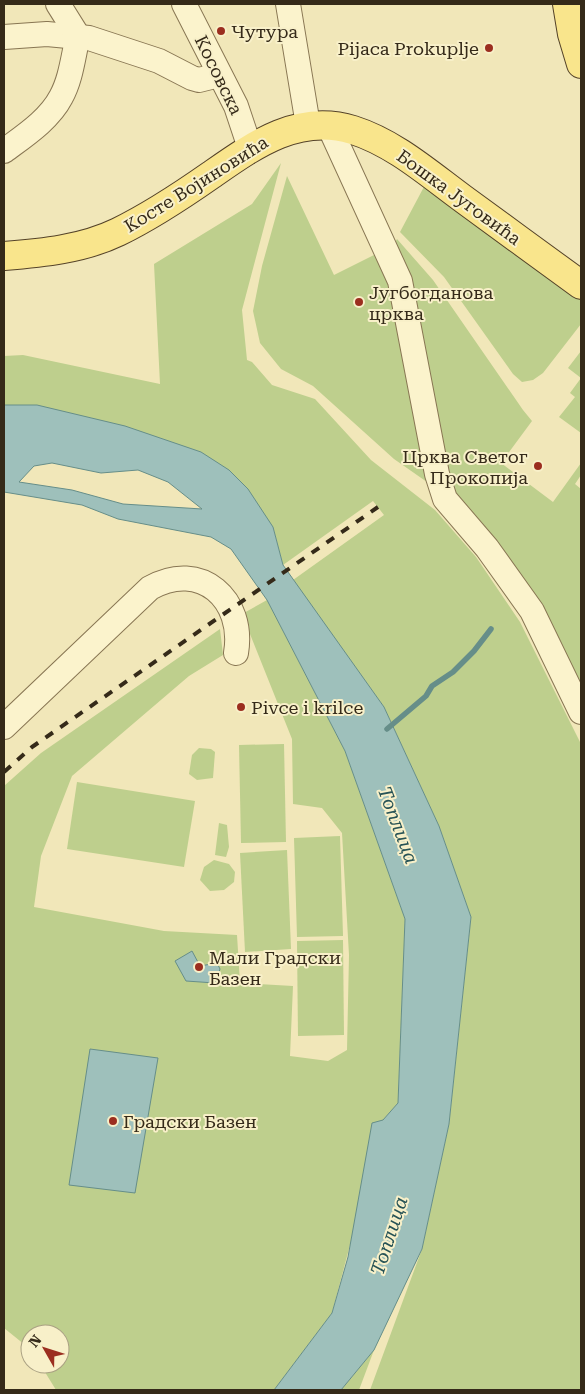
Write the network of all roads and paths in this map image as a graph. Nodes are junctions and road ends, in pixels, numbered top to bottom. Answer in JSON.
{"nodes":[{"id":1,"x":58,"y":4,"type":"edge"},
{"id":2,"x":184,"y":4,"type":"edge"},
{"id":3,"x":288,"y":4,"type":"edge"},
{"id":4,"x":567,"y":4,"type":"edge"},
{"id":5,"x":78,"y":36,"type":"junction"},
{"id":6,"x":4,"y":37,"type":"edge"},
{"id":7,"x":579,"y":54,"type":"edge"},
{"id":8,"x":219,"y":75,"type":"junction"},
{"id":9,"x":319,"y":125,"type":"junction"},
{"id":10,"x":250,"y":148,"type":"junction"},
{"id":11,"x":4,"y":151,"type":"edge"},
{"id":12,"x":4,"y":256,"type":"edge"},
{"id":13,"x":581,"y":285,"type":"edge"},
{"id":14,"x":236,"y":653,"type":"dead end"},
{"id":15,"x":581,"y":712,"type":"edge"},
{"id":16,"x":4,"y":727,"type":"edge"}],
"edges":[{"from":1,"to":5,"type":"street"},
{"from":2,"to":8,"type":"street","name":"Косовска"},
{"from":3,"to":9,"type":"street"},
{"from":4,"to":7,"type":"main road"},
{"from":5,"to":6,"type":"street"},
{"from":5,"to":8,"type":"street"},
{"from":5,"to":11,"type":"street"},
{"from":8,"to":10,"type":"street","name":"Косовска"},
{"from":9,"to":10,"type":"main road","name":"Косте Војиновића"},
{"from":9,"to":13,"type":"main road","name":"Бошка Југовића"},
{"from":9,"to":15,"type":"street"},
{"from":10,"to":12,"type":"main road","name":"Косте Војиновића"},
{"from":14,"to":16,"type":"street"}]}
